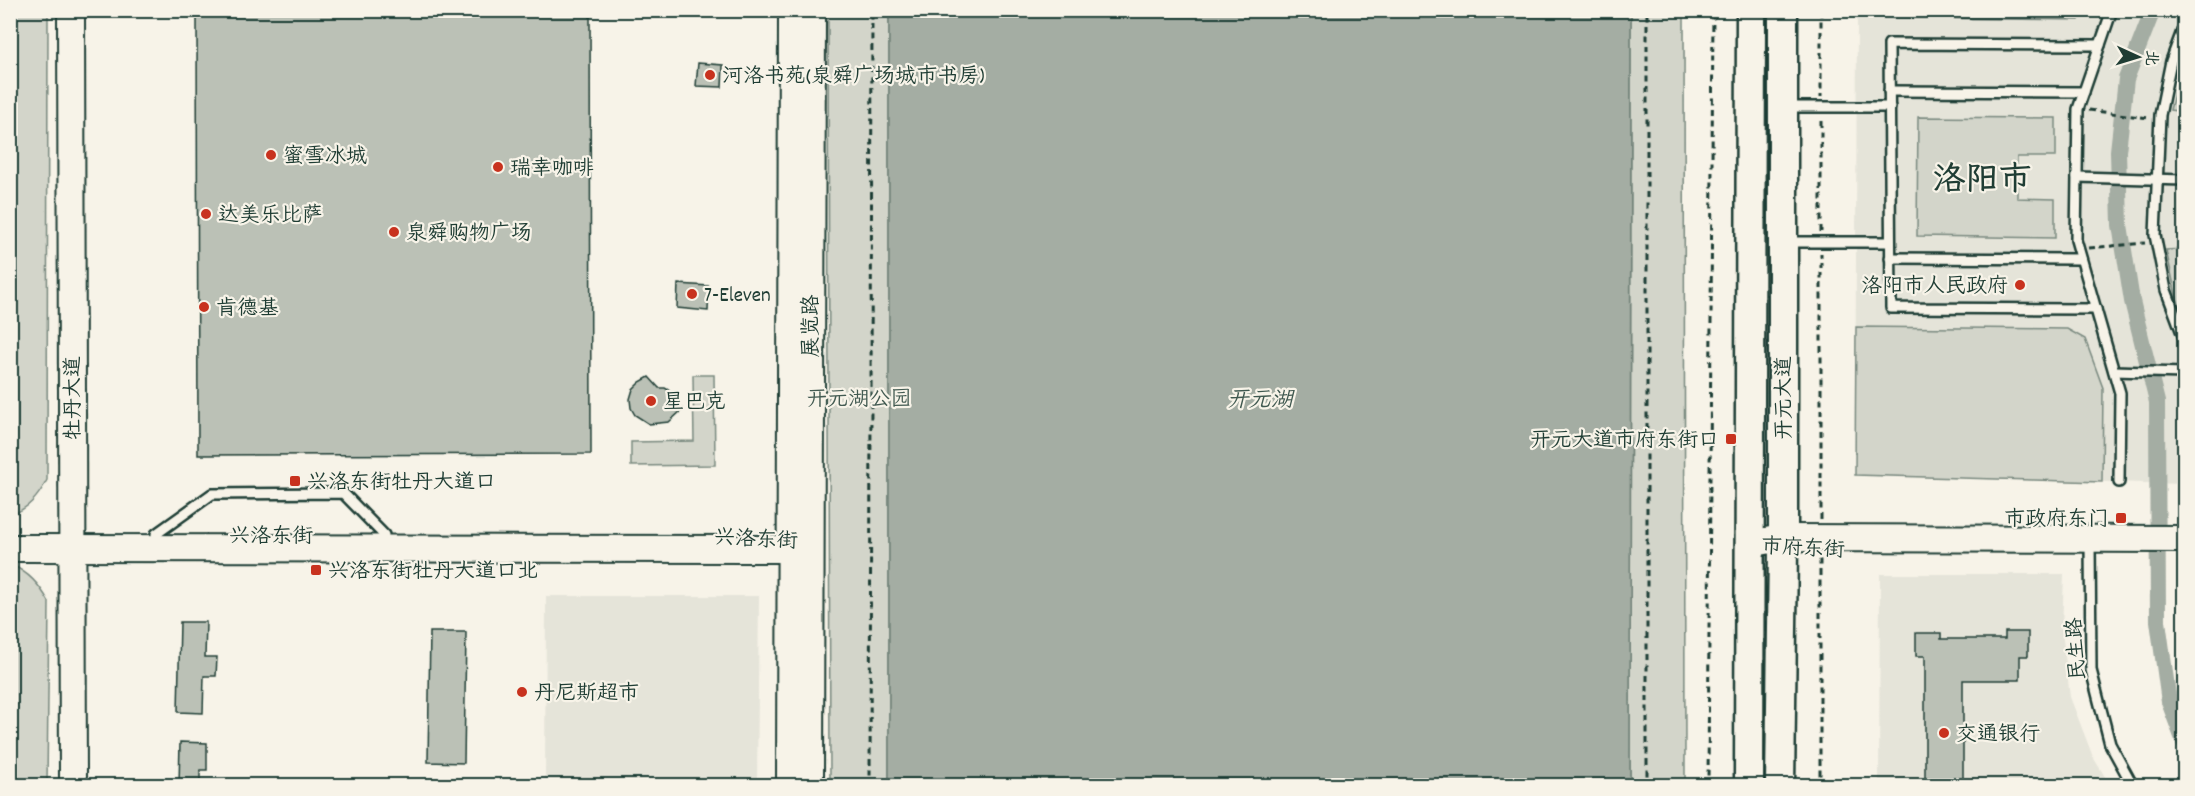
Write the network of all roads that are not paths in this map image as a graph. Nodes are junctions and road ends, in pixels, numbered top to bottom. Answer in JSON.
{"nodes":[{"id":1,"x":71,"y":10,"type":"edge"},
{"id":2,"x":792,"y":10,"type":"edge"},
{"id":3,"x":812,"y":10,"type":"edge"},
{"id":4,"x":1751,"y":10,"type":"edge"},
{"id":5,"x":1783,"y":10,"type":"edge"},
{"id":6,"x":2112,"y":10,"type":"edge"},
{"id":7,"x":2184,"y":26,"type":"edge"},
{"id":8,"x":2100,"y":45,"type":"junction"},
{"id":9,"x":1890,"y":91,"type":"junction"},
{"id":10,"x":2084,"y":92,"type":"junction"},
{"id":11,"x":1783,"y":107,"type":"junction"},
{"id":12,"x":1890,"y":107,"type":"junction"},
{"id":13,"x":2080,"y":177,"type":"junction"},
{"id":14,"x":2155,"y":179,"type":"junction"},
{"id":15,"x":2184,"y":180,"type":"edge"},
{"id":16,"x":1783,"y":242,"type":"junction"},
{"id":17,"x":1890,"y":242,"type":"junction"},
{"id":18,"x":1890,"y":258,"type":"junction"},
{"id":19,"x":2081,"y":260,"type":"junction"},
{"id":20,"x":2096,"y":309,"type":"junction"},
{"id":21,"x":2184,"y":338,"type":"edge"},
{"id":22,"x":2115,"y":371,"type":"junction"},
{"id":23,"x":2184,"y":373,"type":"edge"},
{"id":24,"x":2119,"y":482,"type":"dead end"},
{"id":25,"x":10,"y":534,"type":"edge"},
{"id":26,"x":156,"y":534,"type":"junction"},
{"id":27,"x":384,"y":535,"type":"junction"},
{"id":28,"x":2184,"y":539,"type":"edge"},
{"id":29,"x":73,"y":541,"type":"junction"},
{"id":30,"x":796,"y":542,"type":"junction"},
{"id":31,"x":1749,"y":544,"type":"junction"},
{"id":32,"x":1782,"y":544,"type":"junction"},
{"id":33,"x":2090,"y":544,"type":"junction"},
{"id":34,"x":2122,"y":544,"type":"junction"},
{"id":35,"x":10,"y":548,"type":"edge"},
{"id":36,"x":2184,"y":550,"type":"edge"},
{"id":37,"x":73,"y":786,"type":"edge"},
{"id":38,"x":790,"y":786,"type":"edge"},
{"id":39,"x":810,"y":786,"type":"edge"},
{"id":40,"x":1749,"y":786,"type":"edge"},
{"id":41,"x":1780,"y":786,"type":"edge"},
{"id":42,"x":2133,"y":786,"type":"edge"}],
"edges":[{"from":1,"to":29,"type":"street","name":"牡丹大道"},
{"from":2,"to":30,"type":"street","name":"展览路"},
{"from":3,"to":30,"type":"street","name":"展览路"},
{"from":4,"to":31,"type":"main road","name":"开元大道"},
{"from":5,"to":11,"type":"main road","name":"开元大道"},
{"from":6,"to":8,"type":"lane"},
{"from":7,"to":14,"type":"lane"},
{"from":8,"to":9,"type":"lane"},
{"from":8,"to":10,"type":"lane"},
{"from":9,"to":10,"type":"lane"},
{"from":9,"to":12,"type":"lane"},
{"from":10,"to":13,"type":"lane"},
{"from":11,"to":12,"type":"lane"},
{"from":11,"to":16,"type":"main road","name":"开元大道"},
{"from":12,"to":17,"type":"lane"},
{"from":13,"to":14,"type":"lane"},
{"from":13,"to":19,"type":"lane"},
{"from":14,"to":15,"type":"lane"},
{"from":14,"to":21,"type":"lane"},
{"from":16,"to":17,"type":"lane"},
{"from":16,"to":32,"type":"main road","name":"开元大道"},
{"from":17,"to":18,"type":"lane"},
{"from":18,"to":19,"type":"lane"},
{"from":18,"to":20,"type":"lane"},
{"from":19,"to":20,"type":"lane"},
{"from":20,"to":22,"type":"lane"},
{"from":22,"to":23,"type":"lane"},
{"from":22,"to":24,"type":"lane"},
{"from":25,"to":29,"type":"street","name":"兴洛东街"},
{"from":26,"to":27,"type":"street","name":"兴洛东街"},
{"from":26,"to":27,"type":"lane"},
{"from":26,"to":29,"type":"street","name":"兴洛东街"},
{"from":27,"to":30,"type":"street","name":"兴洛东街"},
{"from":28,"to":34,"type":"street","name":"市府东街"},
{"from":29,"to":30,"type":"street","name":"兴洛东街"},
{"from":29,"to":35,"type":"street","name":"兴洛东街"},
{"from":29,"to":37,"type":"street","name":"牡丹大道"},
{"from":30,"to":38,"type":"street","name":"展览路"},
{"from":30,"to":39,"type":"street","name":"展览路"},
{"from":31,"to":32,"type":"street","name":"市府东街"},
{"from":31,"to":40,"type":"main road","name":"开元大道"},
{"from":32,"to":33,"type":"street","name":"市府东街"},
{"from":32,"to":41,"type":"main road","name":"开元大道"},
{"from":33,"to":34,"type":"street","name":"市府东街"},
{"from":33,"to":42,"type":"lane","name":"民生路"},
{"from":34,"to":36,"type":"street","name":"市府东街"}]}
